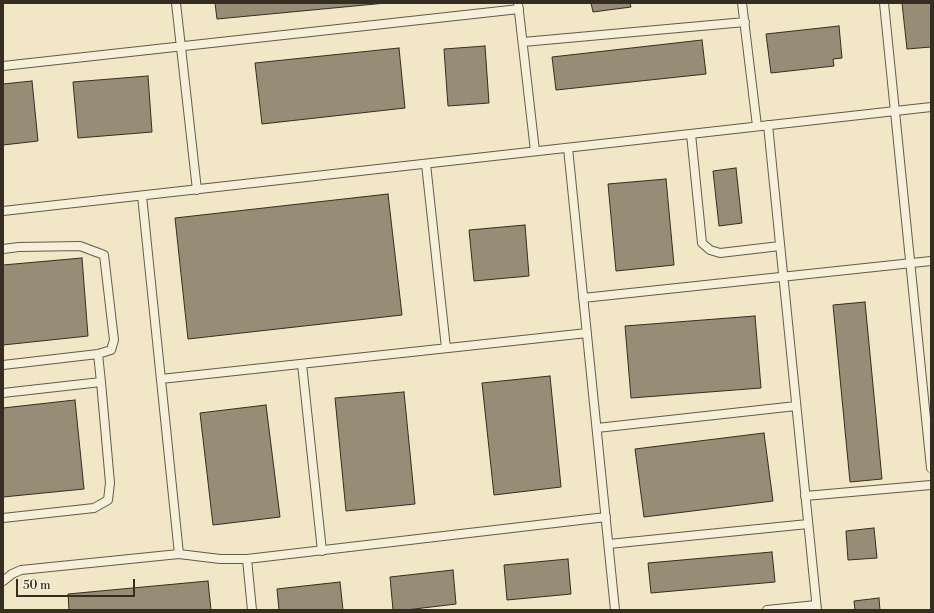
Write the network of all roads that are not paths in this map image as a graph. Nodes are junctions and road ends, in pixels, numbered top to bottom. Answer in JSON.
{"nodes":[{"id":1,"x":176,"y":3,"type":"edge"},
{"id":2,"x":742,"y":3,"type":"edge"},
{"id":3,"x":884,"y":3,"type":"edge"},
{"id":4,"x":519,"y":6,"type":"edge"},
{"id":5,"x":745,"y":22,"type":"junction"},
{"id":6,"x":523,"y":42,"type":"junction"},
{"id":7,"x":181,"y":46,"type":"junction"},
{"id":8,"x":3,"y":66,"type":"edge"},
{"id":9,"x":931,"y":107,"type":"edge"},
{"id":10,"x":895,"y":111,"type":"junction"},
{"id":11,"x":768,"y":125,"type":"junction"},
{"id":12,"x":757,"y":126,"type":"junction"},
{"id":13,"x":691,"y":134,"type":"junction"},
{"id":14,"x":568,"y":148,"type":"junction"},
{"id":15,"x":535,"y":151,"type":"junction"},
{"id":16,"x":426,"y":164,"type":"junction"},
{"id":17,"x":197,"y":190,"type":"junction"},
{"id":18,"x":142,"y":196,"type":"junction"},
{"id":19,"x":3,"y":211,"type":"edge"},
{"id":20,"x":780,"y":246,"type":"junction"},
{"id":21,"x":3,"y":249,"type":"edge"},
{"id":22,"x":931,"y":261,"type":"edge"},
{"id":23,"x":910,"y":263,"type":"junction"},
{"id":24,"x":783,"y":277,"type":"junction"},
{"id":25,"x":583,"y":298,"type":"junction"},
{"id":26,"x":587,"y":333,"type":"junction"},
{"id":27,"x":446,"y":348,"type":"junction"},
{"id":28,"x":98,"y":354,"type":"junction"},
{"id":29,"x":302,"y":364,"type":"junction"},
{"id":30,"x":3,"y":365,"type":"edge"},
{"id":31,"x":161,"y":379,"type":"junction"},
{"id":32,"x":101,"y":382,"type":"junction"},
{"id":33,"x":3,"y":393,"type":"edge"},
{"id":34,"x":796,"y":406,"type":"junction"},
{"id":35,"x":597,"y":428,"type":"junction"},
{"id":36,"x":931,"y":468,"type":"edge"},
{"id":37,"x":931,"y":485,"type":"edge"},
{"id":38,"x":805,"y":496,"type":"junction"},
{"id":39,"x":3,"y":518,"type":"edge"},
{"id":40,"x":606,"y":518,"type":"junction"},
{"id":41,"x":808,"y":524,"type":"junction"},
{"id":42,"x":609,"y":544,"type":"junction"},
{"id":43,"x":322,"y":551,"type":"junction"},
{"id":44,"x":179,"y":554,"type":"junction"},
{"id":45,"x":247,"y":559,"type":"junction"},
{"id":46,"x":3,"y":581,"type":"edge"},
{"id":47,"x":816,"y":607,"type":"edge"},
{"id":48,"x":252,"y":610,"type":"edge"},
{"id":49,"x":616,"y":610,"type":"edge"},
{"id":50,"x":767,"y":610,"type":"edge"}],
"edges":[{"from":1,"to":7,"type":"lane"},
{"from":2,"to":5,"type":"lane"},
{"from":3,"to":10,"type":"lane"},
{"from":4,"to":6,"type":"lane"},
{"from":4,"to":7,"type":"lane"},
{"from":5,"to":6,"type":"lane"},
{"from":5,"to":12,"type":"lane"},
{"from":6,"to":15,"type":"lane"},
{"from":7,"to":8,"type":"lane"},
{"from":7,"to":17,"type":"lane"},
{"from":9,"to":10,"type":"lane"},
{"from":10,"to":11,"type":"lane"},
{"from":10,"to":23,"type":"lane"},
{"from":11,"to":12,"type":"lane"},
{"from":11,"to":20,"type":"lane"},
{"from":12,"to":13,"type":"lane"},
{"from":13,"to":14,"type":"lane"},
{"from":13,"to":20,"type":"lane"},
{"from":14,"to":15,"type":"lane"},
{"from":14,"to":25,"type":"lane"},
{"from":15,"to":16,"type":"lane"},
{"from":16,"to":17,"type":"lane"},
{"from":16,"to":27,"type":"lane"},
{"from":17,"to":18,"type":"lane"},
{"from":18,"to":19,"type":"lane"},
{"from":18,"to":31,"type":"lane"},
{"from":20,"to":24,"type":"lane"},
{"from":21,"to":28,"type":"lane"},
{"from":22,"to":23,"type":"lane"},
{"from":23,"to":24,"type":"lane"},
{"from":23,"to":36,"type":"lane"},
{"from":24,"to":25,"type":"lane"},
{"from":24,"to":34,"type":"lane"},
{"from":25,"to":26,"type":"lane"},
{"from":26,"to":27,"type":"lane"},
{"from":26,"to":35,"type":"lane"},
{"from":27,"to":29,"type":"lane"},
{"from":28,"to":30,"type":"lane"},
{"from":28,"to":32,"type":"lane"},
{"from":29,"to":31,"type":"lane"},
{"from":29,"to":43,"type":"lane"},
{"from":31,"to":44,"type":"lane"},
{"from":32,"to":33,"type":"lane"},
{"from":32,"to":39,"type":"lane"},
{"from":34,"to":35,"type":"lane"},
{"from":34,"to":38,"type":"lane"},
{"from":35,"to":40,"type":"lane"},
{"from":37,"to":38,"type":"lane"},
{"from":38,"to":41,"type":"lane"},
{"from":40,"to":42,"type":"lane"},
{"from":40,"to":43,"type":"lane"},
{"from":41,"to":42,"type":"lane"},
{"from":41,"to":47,"type":"lane"},
{"from":42,"to":49,"type":"lane"},
{"from":43,"to":45,"type":"lane"},
{"from":44,"to":45,"type":"lane"},
{"from":44,"to":46,"type":"lane"},
{"from":45,"to":48,"type":"lane"},
{"from":47,"to":50,"type":"lane"}]}
